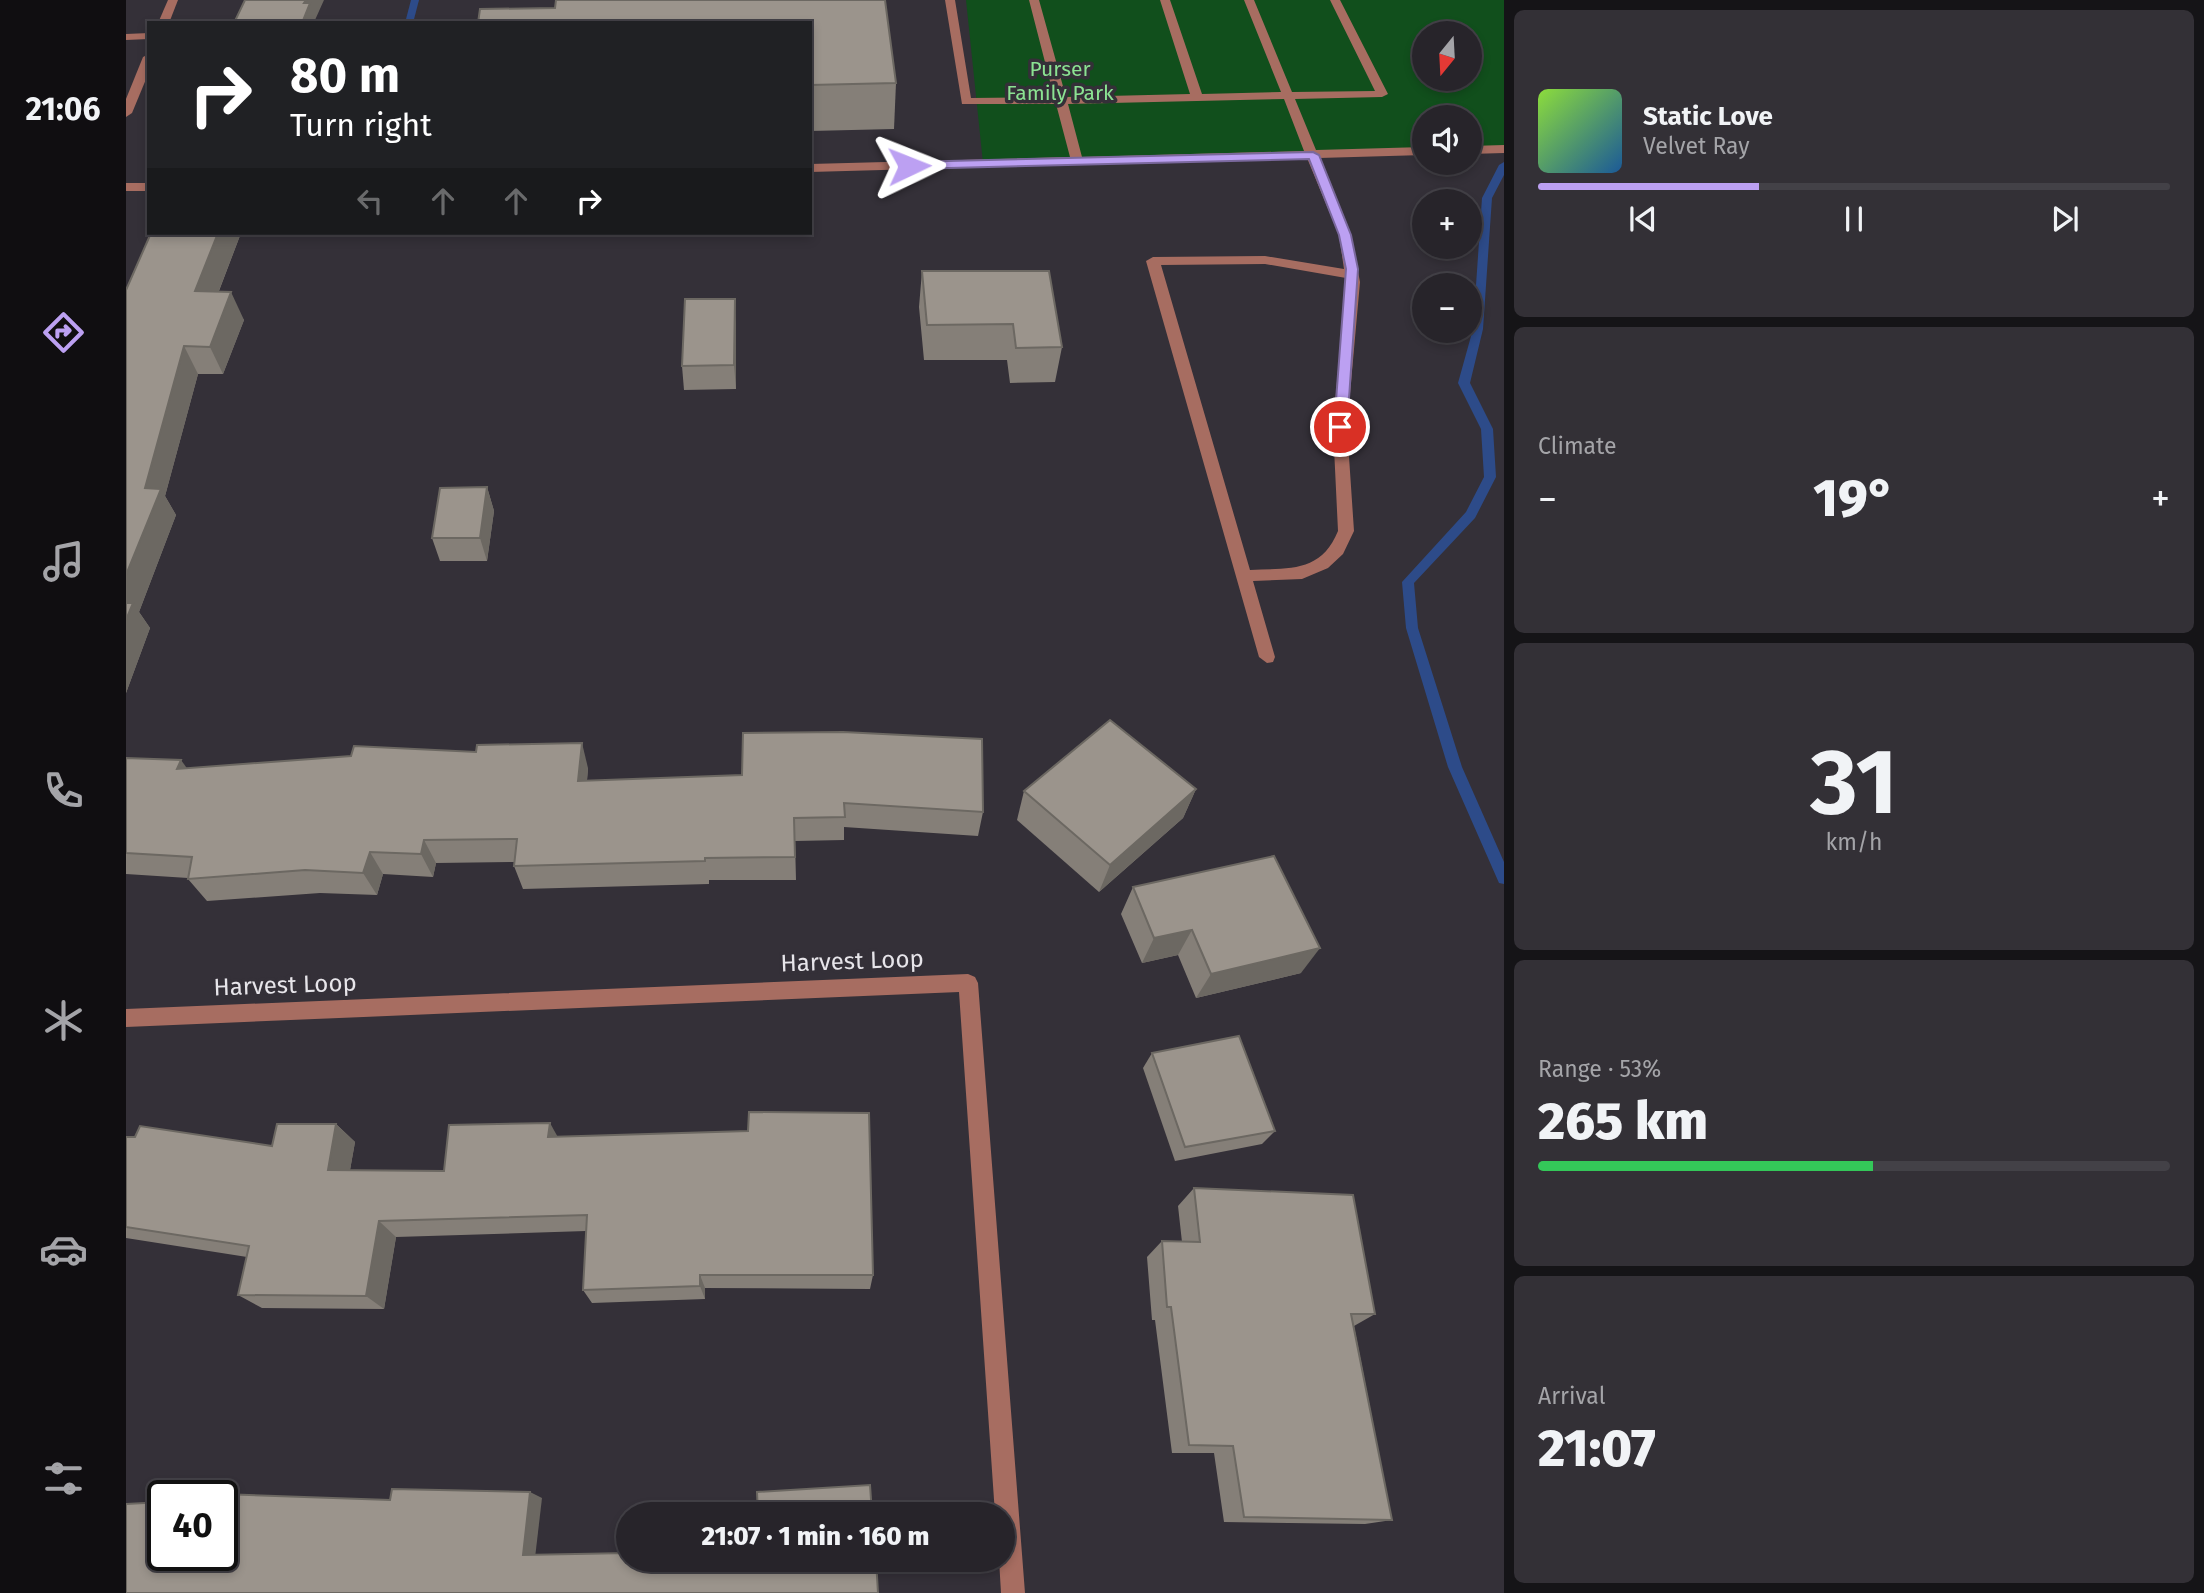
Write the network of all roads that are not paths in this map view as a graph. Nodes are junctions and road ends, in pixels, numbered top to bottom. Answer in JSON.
{"nodes":[{"id":1,"x":173,"y":0,"type":"edge"},
{"id":2,"x":950,"y":0,"type":"edge"},
{"id":3,"x":1034,"y":0,"type":"edge"},
{"id":4,"x":1165,"y":0,"type":"edge"},
{"id":5,"x":1249,"y":0,"type":"edge"},
{"id":6,"x":1335,"y":0,"type":"edge"},
{"id":7,"x":509,"y":16,"type":"edge"},
{"id":8,"x":164,"y":21,"type":"edge"},
{"id":9,"x":480,"y":21,"type":"edge"},
{"id":10,"x":147,"y":36,"type":"edge"},
{"id":11,"x":126,"y":37,"type":"edge"},
{"id":12,"x":147,"y":62,"type":"edge"},
{"id":13,"x":1289,"y":96,"type":"junction"},
{"id":14,"x":1197,"y":97,"type":"junction"},
{"id":15,"x":1060,"y":100,"type":"junction"},
{"id":16,"x":126,"y":113,"type":"edge"},
{"id":17,"x":1504,"y":149,"type":"edge"},
{"id":18,"x":1482,"y":150,"type":"edge"},
{"id":19,"x":1412,"y":151,"type":"edge"},
{"id":20,"x":1313,"y":155,"type":"junction"},
{"id":21,"x":1077,"y":161,"type":"junction"},
{"id":22,"x":812,"y":168,"type":"edge"},
{"id":23,"x":126,"y":187,"type":"edge"},
{"id":24,"x":147,"y":187,"type":"edge"},
{"id":25,"x":1353,"y":275,"type":"junction"},
{"id":26,"x":1244,"y":576,"type":"junction"},
{"id":27,"x":1267,"y":657,"type":"dead end"},
{"id":28,"x":126,"y":1018,"type":"edge"},
{"id":29,"x":1013,"y":1593,"type":"edge"}],
"edges":[{"from":1,"to":8,"type":"street"},
{"from":2,"to":15,"type":"street"},
{"from":3,"to":15,"type":"street"},
{"from":4,"to":14,"type":"street"},
{"from":5,"to":13,"type":"street"},
{"from":6,"to":13,"type":"street"},
{"from":7,"to":9,"type":"street"},
{"from":10,"to":11,"type":"street"},
{"from":12,"to":16,"type":"street"},
{"from":13,"to":14,"type":"street"},
{"from":13,"to":20,"type":"street"},
{"from":14,"to":15,"type":"street"},
{"from":15,"to":21,"type":"street"},
{"from":17,"to":18,"type":"street"},
{"from":19,"to":20,"type":"street"},
{"from":20,"to":21,"type":"street"},
{"from":20,"to":25,"type":"street"},
{"from":21,"to":22,"type":"street"},
{"from":23,"to":24,"type":"street"},
{"from":25,"to":26,"type":"street"},
{"from":25,"to":26,"type":"street"},
{"from":26,"to":27,"type":"street"},
{"from":28,"to":29,"type":"street","name":"Harvest Loop"}]}
